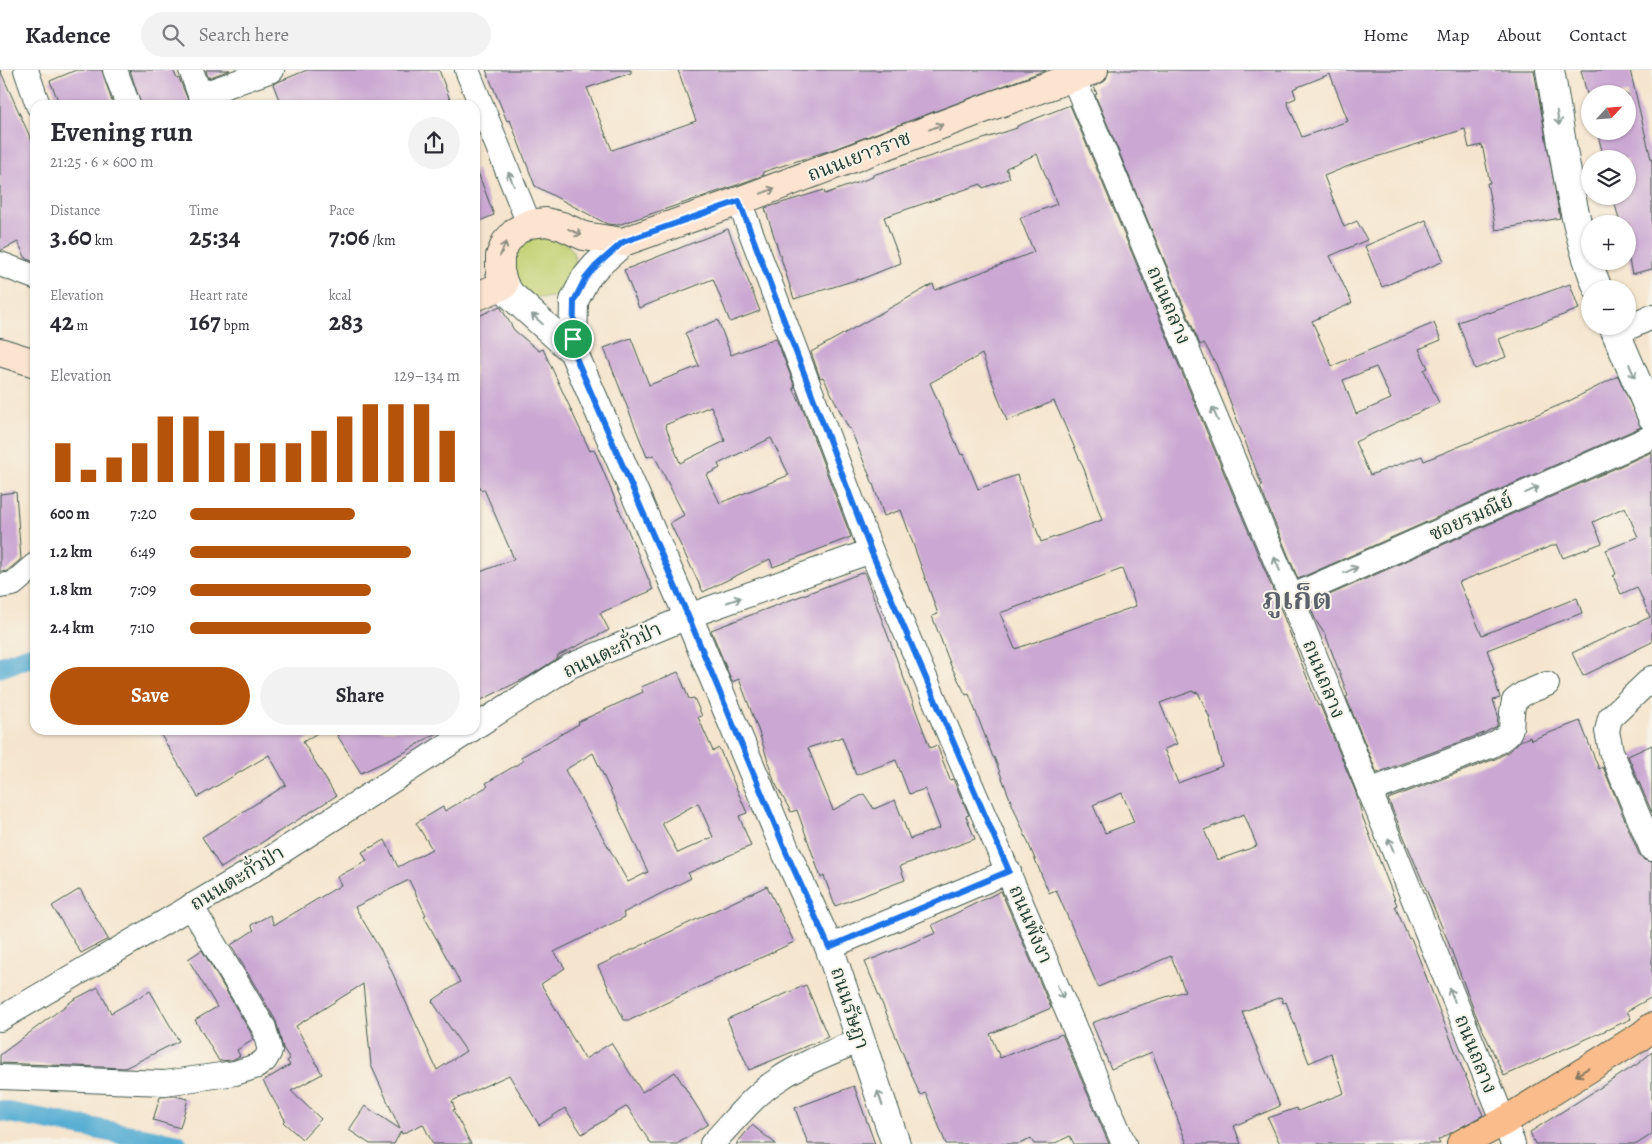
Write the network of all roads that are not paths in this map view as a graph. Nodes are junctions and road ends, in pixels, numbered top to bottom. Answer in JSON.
{"nodes":[{"id":1,"x":26,"y":70,"type":"edge"},
{"id":2,"x":115,"y":70,"type":"edge"},
{"id":3,"x":191,"y":70,"type":"edge"},
{"id":4,"x":272,"y":70,"type":"edge"},
{"id":5,"x":467,"y":70,"type":"edge"},
{"id":6,"x":1550,"y":70,"type":"edge"},
{"id":7,"x":1079,"y":72,"type":"edge"},
{"id":8,"x":36,"y":100,"type":"edge"},
{"id":9,"x":126,"y":100,"type":"edge"},
{"id":10,"x":479,"y":100,"type":"edge"},
{"id":11,"x":480,"y":102,"type":"edge"},
{"id":12,"x":739,"y":201,"type":"junction"},
{"id":13,"x":529,"y":224,"type":"junction"},
{"id":14,"x":623,"y":242,"type":"junction"},
{"id":15,"x":0,"y":264,"type":"edge"},
{"id":16,"x":30,"y":275,"type":"edge"},
{"id":17,"x":1595,"y":280,"type":"edge"},
{"id":18,"x":504,"y":285,"type":"junction"},
{"id":19,"x":480,"y":295,"type":"edge"},
{"id":20,"x":1652,"y":317,"type":"edge"},
{"id":21,"x":1636,"y":323,"type":"edge"},
{"id":22,"x":1617,"y":335,"type":"edge"},
{"id":23,"x":573,"y":351,"type":"junction"},
{"id":24,"x":0,"y":352,"type":"edge"},
{"id":25,"x":30,"y":361,"type":"edge"},
{"id":26,"x":1652,"y":417,"type":"edge"},
{"id":27,"x":1652,"y":437,"type":"edge"},
{"id":28,"x":871,"y":551,"type":"junction"},
{"id":29,"x":30,"y":570,"type":"edge"},
{"id":30,"x":0,"y":586,"type":"edge"},
{"id":31,"x":1291,"y":597,"type":"junction"},
{"id":32,"x":688,"y":616,"type":"junction"},
{"id":33,"x":1652,"y":678,"type":"edge"},
{"id":34,"x":1547,"y":684,"type":"dead end"},
{"id":35,"x":480,"y":724,"type":"edge"},
{"id":36,"x":463,"y":735,"type":"edge"},
{"id":37,"x":1369,"y":791,"type":"junction"},
{"id":38,"x":1652,"y":849,"type":"edge"},
{"id":39,"x":1009,"y":871,"type":"junction"},
{"id":40,"x":191,"y":906,"type":"junction"},
{"id":41,"x":829,"y":947,"type":"junction"},
{"id":42,"x":0,"y":1019,"type":"edge"},
{"id":43,"x":1652,"y":1027,"type":"edge"},
{"id":44,"x":860,"y":1040,"type":"junction"},
{"id":45,"x":0,"y":1077,"type":"edge"},
{"id":46,"x":1508,"y":1133,"type":"edge"},
{"id":47,"x":712,"y":1144,"type":"edge"},
{"id":48,"x":896,"y":1144,"type":"edge"},
{"id":49,"x":1124,"y":1144,"type":"edge"},
{"id":50,"x":1461,"y":1144,"type":"edge"}],
"edges":[{"from":1,"to":8,"type":"street"},
{"from":2,"to":9,"type":"street"},
{"from":3,"to":4,"type":"street"},
{"from":10,"to":5,"type":"street","one_way":true},
{"from":6,"to":17,"type":"street","one_way":true},
{"from":12,"to":7,"type":"main road","name":"ถนนเยาวราช","one_way":true},
{"from":31,"to":7,"type":"street","name":"ถนนถลาง","one_way":true},
{"from":13,"to":11,"type":"street","one_way":true},
{"from":12,"to":14,"type":"main road","name":"ถนนเยาวราช"},
{"from":12,"to":28,"type":"street","name":"ถนนพังงา"},
{"from":13,"to":14,"type":"main road","one_way":true},
{"from":18,"to":13,"type":"main road","one_way":true},
{"from":14,"to":23,"type":"street"},
{"from":15,"to":16,"type":"street"},
{"from":18,"to":19,"type":"main road"},
{"from":23,"to":18,"type":"street","one_way":true},
{"from":20,"to":21,"type":"street"},
{"from":22,"to":26,"type":"street","one_way":true},
{"from":23,"to":32,"type":"street","name":"ถนนรัษฎา"},
{"from":24,"to":25,"type":"main road"},
{"from":31,"to":27,"type":"street","name":"ซอยรมณีย์","one_way":true},
{"from":32,"to":28,"type":"street","name":"ถนนตะกั่วป่า","one_way":true},
{"from":28,"to":39,"type":"street","name":"ถนนพังงา"},
{"from":29,"to":30,"type":"street"},
{"from":31,"to":37,"type":"street","name":"ถนนถลาง"},
{"from":32,"to":35,"type":"street","name":"ถนนตะกั่วป่า"},
{"from":32,"to":41,"type":"street","name":"ถนนรัษฎา"},
{"from":33,"to":38,"type":"street"},
{"from":34,"to":37,"type":"street"},
{"from":36,"to":40,"type":"street","name":"ถนนตะกั่วป่า"},
{"from":46,"to":37,"type":"street","name":"ถนนถลาง","one_way":true},
{"from":39,"to":41,"type":"street"},
{"from":39,"to":49,"type":"street","name":"ถนนพังงา","one_way":true},
{"from":40,"to":42,"type":"street","name":"ถนนตะกั่วป่า"},
{"from":40,"to":45,"type":"street"},
{"from":41,"to":44,"type":"street","name":"ถนนรัษฎา"},
{"from":43,"to":46,"type":"main road","one_way":true},
{"from":44,"to":47,"type":"street"},
{"from":48,"to":44,"type":"street","name":"ถนนรัษฎา","one_way":true},
{"from":46,"to":50,"type":"main road"}]}
